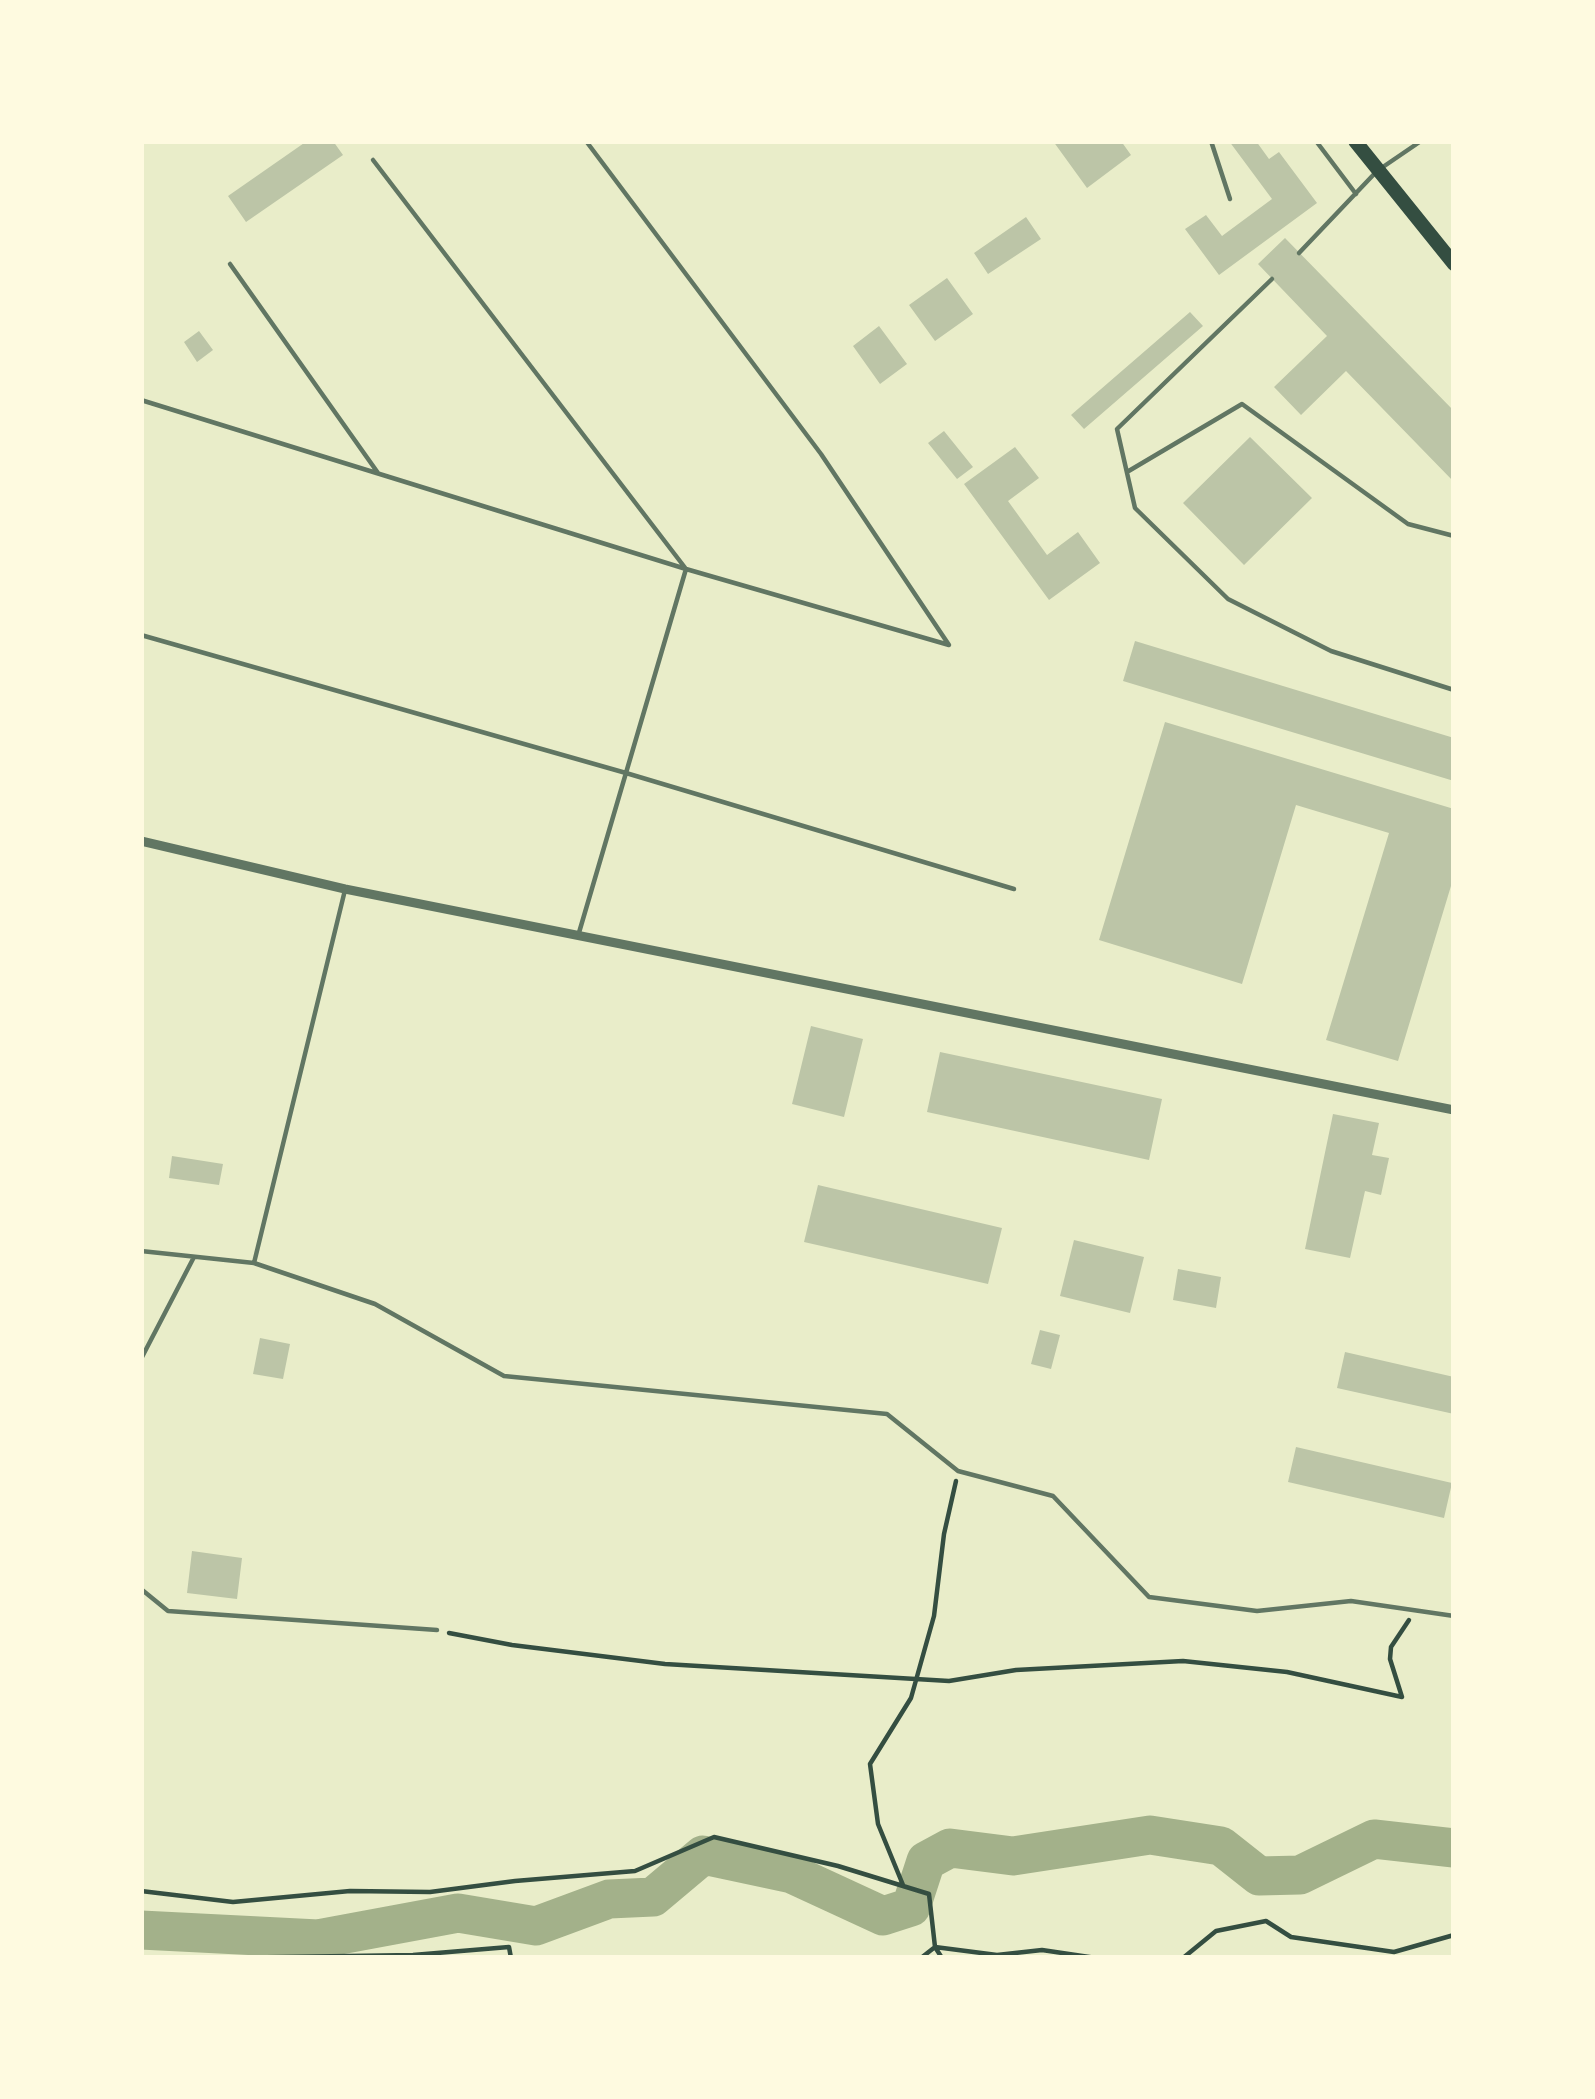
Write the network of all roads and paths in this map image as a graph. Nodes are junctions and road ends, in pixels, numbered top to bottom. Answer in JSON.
{"nodes":[{"id":1,"x":586,"y":141,"type":"edge"},
{"id":2,"x":1210,"y":141,"type":"edge"},
{"id":3,"x":1316,"y":141,"type":"edge"},
{"id":4,"x":1355,"y":141,"type":"edge"},
{"id":5,"x":1420,"y":141,"type":"edge"},
{"id":6,"x":373,"y":160,"type":"dead end"},
{"id":7,"x":1377,"y":171,"type":"junction"},
{"id":8,"x":1356,"y":194,"type":"junction"},
{"id":9,"x":1230,"y":199,"type":"dead end"},
{"id":10,"x":1299,"y":253,"type":"dead end"},
{"id":11,"x":230,"y":264,"type":"dead end"},
{"id":12,"x":1454,"y":264,"type":"edge"},
{"id":13,"x":1272,"y":280,"type":"dead end"},
{"id":14,"x":141,"y":400,"type":"edge"},
{"id":15,"x":1127,"y":472,"type":"junction"},
{"id":16,"x":378,"y":473,"type":"junction"},
{"id":17,"x":1454,"y":536,"type":"edge"},
{"id":18,"x":686,"y":569,"type":"junction"},
{"id":19,"x":141,"y":634,"type":"edge"},
{"id":20,"x":1454,"y":691,"type":"edge"},
{"id":21,"x":626,"y":773,"type":"junction"},
{"id":22,"x":141,"y":841,"type":"edge"},
{"id":23,"x":345,"y":889,"type":"junction"},
{"id":24,"x":1014,"y":889,"type":"dead end"},
{"id":25,"x":578,"y":936,"type":"junction"},
{"id":26,"x":1454,"y":1110,"type":"edge"},
{"id":27,"x":141,"y":1251,"type":"edge"},
{"id":28,"x":194,"y":1257,"type":"junction"},
{"id":29,"x":254,"y":1264,"type":"junction"},
{"id":30,"x":141,"y":1359,"type":"edge"},
{"id":31,"x":958,"y":1471,"type":"junction"},
{"id":32,"x":141,"y":1589,"type":"edge"},
{"id":33,"x":1414,"y":1610,"type":"junction"},
{"id":34,"x":1454,"y":1616,"type":"edge"},
{"id":35,"x":437,"y":1630,"type":"joint"},
{"id":36,"x":903,"y":1885,"type":"junction"},
{"id":37,"x":141,"y":1891,"type":"edge"},
{"id":38,"x":1454,"y":1935,"type":"edge"},
{"id":39,"x":935,"y":1947,"type":"junction"},
{"id":40,"x":217,"y":1958,"type":"edge"},
{"id":41,"x":511,"y":1958,"type":"edge"},
{"id":42,"x":921,"y":1958,"type":"edge"},
{"id":43,"x":942,"y":1958,"type":"edge"},
{"id":44,"x":1096,"y":1958,"type":"edge"},
{"id":45,"x":1183,"y":1958,"type":"edge"}],
"edges":[{"from":1,"to":18,"type":"lane"},
{"from":2,"to":9,"type":"lane"},
{"from":3,"to":8,"type":"lane"},
{"from":4,"to":7,"type":"main road"},
{"from":5,"to":7,"type":"lane"},
{"from":6,"to":18,"type":"lane"},
{"from":7,"to":8,"type":"lane"},
{"from":7,"to":12,"type":"main road"},
{"from":8,"to":10,"type":"lane"},
{"from":11,"to":16,"type":"lane"},
{"from":13,"to":15,"type":"lane"},
{"from":14,"to":16,"type":"lane"},
{"from":15,"to":17,"type":"lane"},
{"from":15,"to":20,"type":"lane"},
{"from":16,"to":18,"type":"lane"},
{"from":18,"to":21,"type":"lane"},
{"from":19,"to":21,"type":"lane"},
{"from":21,"to":24,"type":"lane"},
{"from":21,"to":25,"type":"lane"},
{"from":22,"to":23,"type":"street"},
{"from":23,"to":25,"type":"street"},
{"from":23,"to":29,"type":"lane"},
{"from":25,"to":26,"type":"street"},
{"from":27,"to":28,"type":"lane"},
{"from":28,"to":29,"type":"lane"},
{"from":28,"to":30,"type":"lane"},
{"from":29,"to":31,"type":"lane"},
{"from":31,"to":33,"type":"lane"},
{"from":31,"to":36,"type":"path"},
{"from":32,"to":35,"type":"lane"},
{"from":33,"to":34,"type":"lane"},
{"from":33,"to":35,"type":"path"},
{"from":36,"to":37,"type":"path"},
{"from":36,"to":39,"type":"path"},
{"from":38,"to":45,"type":"path"},
{"from":39,"to":42,"type":"path"},
{"from":39,"to":43,"type":"path"},
{"from":39,"to":44,"type":"path"},
{"from":40,"to":41,"type":"path"}]}
